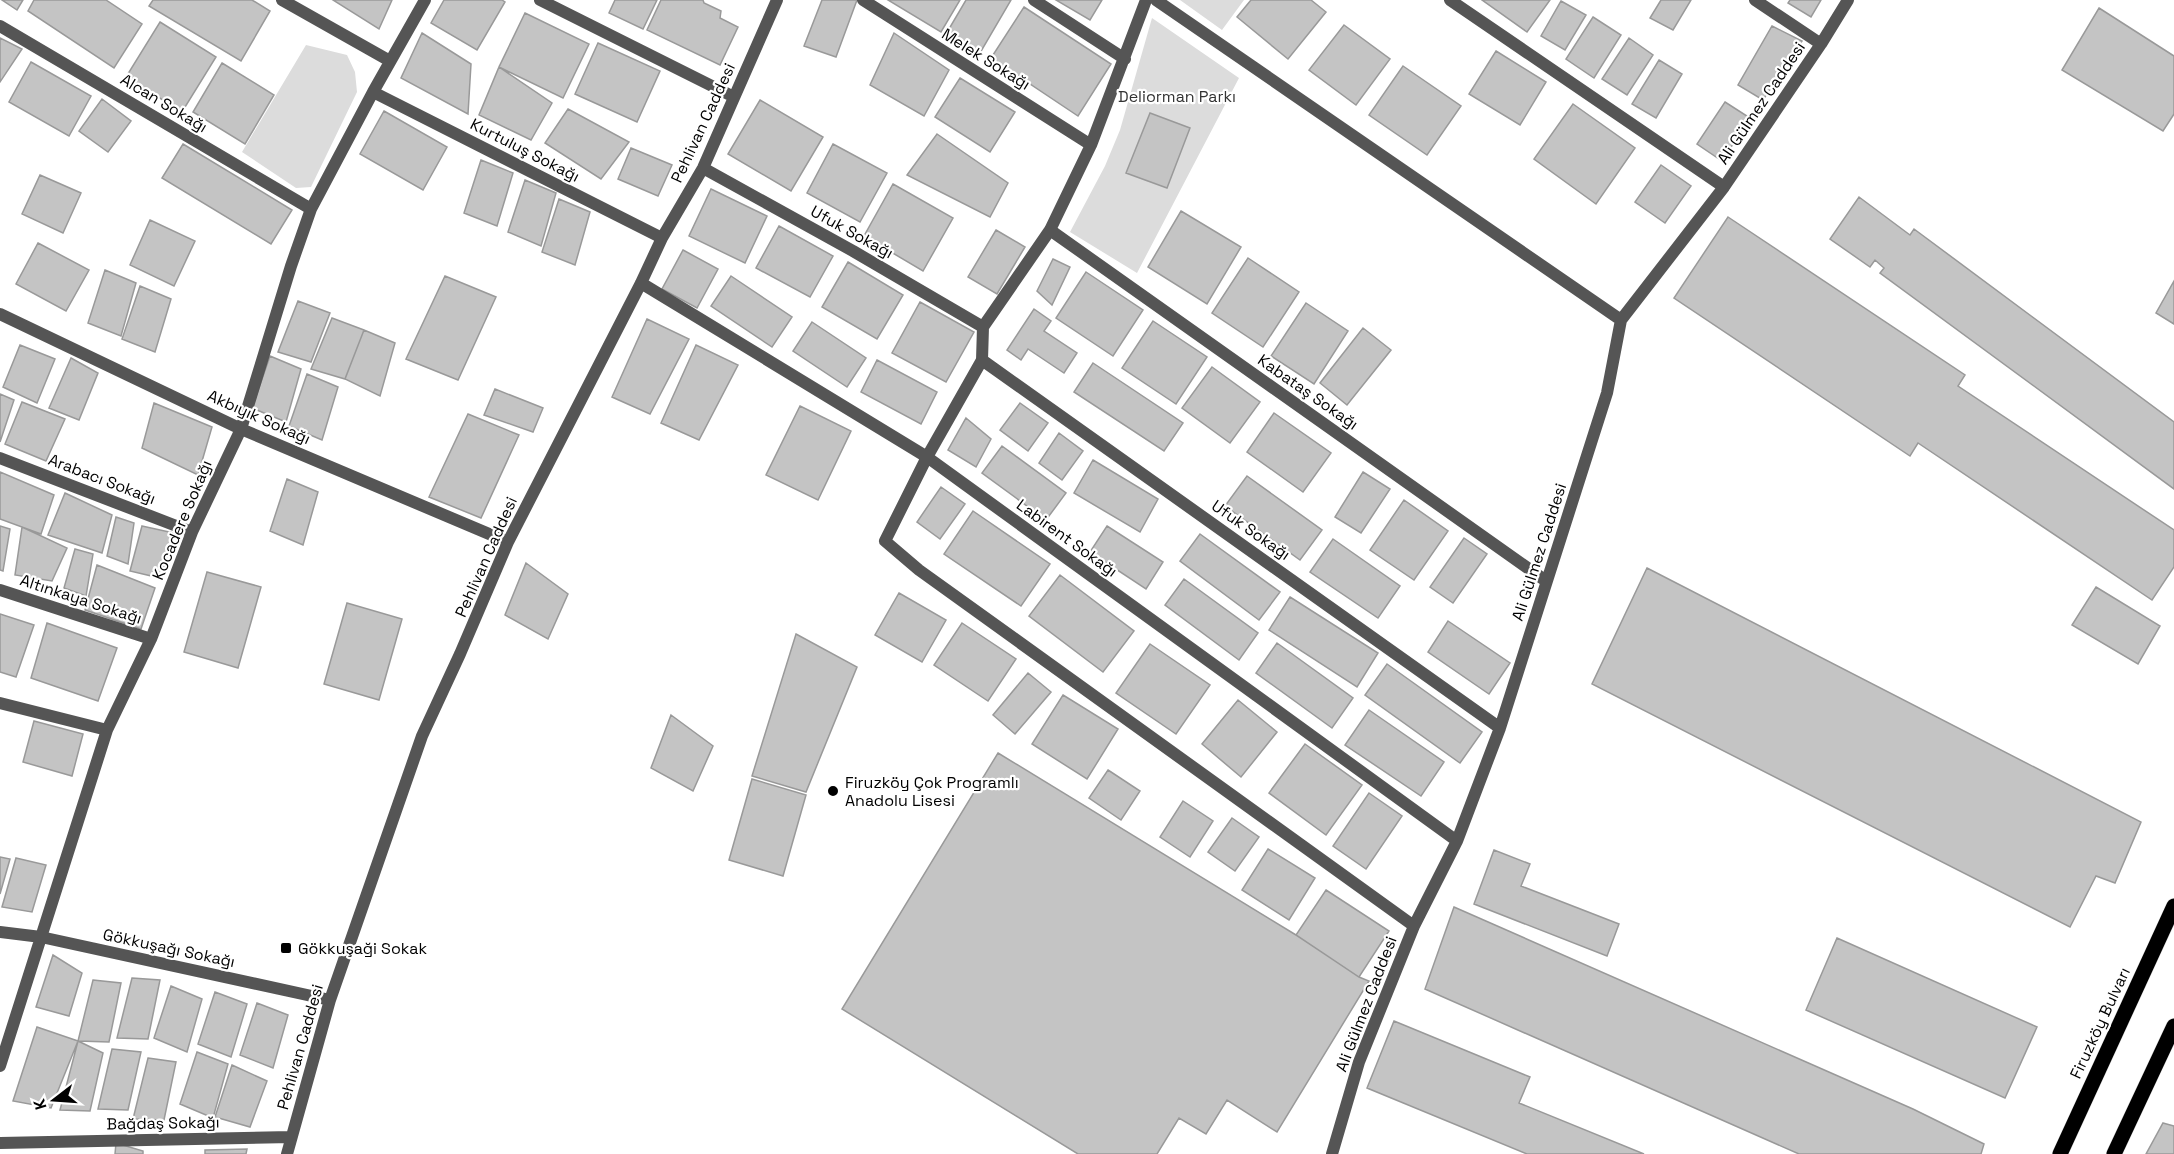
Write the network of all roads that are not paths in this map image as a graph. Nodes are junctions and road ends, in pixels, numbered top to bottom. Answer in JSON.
{"nodes":[{"id":1,"x":282,"y":0,"type":"edge"},
{"id":2,"x":425,"y":0,"type":"edge"},
{"id":3,"x":540,"y":0,"type":"edge"},
{"id":4,"x":777,"y":0,"type":"edge"},
{"id":5,"x":863,"y":0,"type":"edge"},
{"id":6,"x":1034,"y":0,"type":"edge"},
{"id":7,"x":1146,"y":0,"type":"edge"},
{"id":8,"x":1156,"y":0,"type":"edge"},
{"id":9,"x":1450,"y":0,"type":"edge"},
{"id":10,"x":1755,"y":0,"type":"edge"},
{"id":11,"x":1848,"y":0,"type":"edge"},
{"id":12,"x":0,"y":26,"type":"edge"},
{"id":13,"x":1821,"y":44,"type":"junction"},
{"id":14,"x":1125,"y":59,"type":"junction"},
{"id":15,"x":390,"y":61,"type":"junction"},
{"id":16,"x":373,"y":92,"type":"junction"},
{"id":17,"x":734,"y":98,"type":"junction"},
{"id":18,"x":1091,"y":145,"type":"junction"},
{"id":19,"x":703,"y":168,"type":"junction"},
{"id":20,"x":1724,"y":187,"type":"junction"},
{"id":21,"x":311,"y":209,"type":"junction"},
{"id":22,"x":1050,"y":230,"type":"junction"},
{"id":23,"x":662,"y":238,"type":"junction"},
{"id":24,"x":641,"y":284,"type":"junction"},
{"id":25,"x":0,"y":314,"type":"edge"},
{"id":26,"x":1622,"y":320,"type":"junction"},
{"id":27,"x":983,"y":327,"type":"junction"},
{"id":28,"x":982,"y":360,"type":"junction"},
{"id":29,"x":241,"y":429,"type":"junction"},
{"id":30,"x":927,"y":457,"type":"junction"},
{"id":31,"x":0,"y":458,"type":"edge"},
{"id":32,"x":192,"y":532,"type":"junction"},
{"id":33,"x":508,"y":542,"type":"junction"},
{"id":34,"x":1546,"y":581,"type":"junction"},
{"id":35,"x":0,"y":590,"type":"edge"},
{"id":36,"x":151,"y":639,"type":"junction"},
{"id":37,"x":0,"y":703,"type":"edge"},
{"id":38,"x":1500,"y":728,"type":"junction"},
{"id":39,"x":107,"y":730,"type":"junction"},
{"id":40,"x":1457,"y":841,"type":"junction"},
{"id":41,"x":2174,"y":906,"type":"edge"},
{"id":42,"x":1414,"y":926,"type":"junction"},
{"id":43,"x":0,"y":932,"type":"edge"},
{"id":44,"x":41,"y":937,"type":"junction"},
{"id":45,"x":330,"y":1000,"type":"junction"},
{"id":46,"x":2174,"y":1026,"type":"edge"},
{"id":47,"x":0,"y":1066,"type":"edge"},
{"id":48,"x":291,"y":1137,"type":"junction"},
{"id":49,"x":0,"y":1143,"type":"edge"},
{"id":50,"x":287,"y":1154,"type":"edge"},
{"id":51,"x":1332,"y":1154,"type":"edge"},
{"id":52,"x":2060,"y":1154,"type":"edge"},
{"id":53,"x":2114,"y":1154,"type":"edge"}],
"edges":[{"from":1,"to":15,"type":"street"},
{"from":2,"to":15,"type":"street","name":"Kocadere Sokağı"},
{"from":3,"to":17,"type":"street"},
{"from":4,"to":17,"type":"street","name":"Pehlivan Caddesi"},
{"from":5,"to":18,"type":"street","name":"Melek Sokağı"},
{"from":6,"to":14,"type":"street"},
{"from":7,"to":14,"type":"street"},
{"from":8,"to":26,"type":"street"},
{"from":9,"to":20,"type":"street"},
{"from":10,"to":13,"type":"street"},
{"from":11,"to":13,"type":"street","name":"Ali Gülmez Caddesi"},
{"from":12,"to":21,"type":"street","name":"Alcan Sokağı"},
{"from":13,"to":20,"type":"street","name":"Ali Gülmez Caddesi"},
{"from":14,"to":18,"type":"street"},
{"from":15,"to":16,"type":"street","name":"Kocadere Sokağı"},
{"from":16,"to":21,"type":"street","name":"Kocadere Sokağı"},
{"from":16,"to":23,"type":"street","name":"Kurtuluş Sokağı"},
{"from":17,"to":19,"type":"street","name":"Pehlivan Caddesi"},
{"from":18,"to":22,"type":"street"},
{"from":19,"to":23,"type":"street","name":"Pehlivan Caddesi"},
{"from":19,"to":27,"type":"street","name":"Ufuk Sokağı"},
{"from":20,"to":26,"type":"street","name":"Ali Gülmez Caddesi"},
{"from":21,"to":29,"type":"street","name":"Kocadere Sokağı"},
{"from":22,"to":27,"type":"street"},
{"from":22,"to":34,"type":"street","name":"Kabataş Sokağı"},
{"from":23,"to":24,"type":"street","name":"Pehlivan Caddesi"},
{"from":24,"to":30,"type":"street","name":"Labirent Sokağı"},
{"from":24,"to":33,"type":"street","name":"Pehlivan Caddesi"},
{"from":25,"to":29,"type":"street","name":"Akbıyık Sokağı"},
{"from":26,"to":34,"type":"street","name":"Ali Gülmez Caddesi"},
{"from":27,"to":28,"type":"street"},
{"from":28,"to":30,"type":"street"},
{"from":28,"to":38,"type":"street","name":"Ufuk Sokağı"},
{"from":29,"to":32,"type":"street","name":"Kocadere Sokağı"},
{"from":29,"to":33,"type":"street","name":"Akbıyık Sokağı"},
{"from":30,"to":40,"type":"street","name":"Labirent Sokağı"},
{"from":30,"to":42,"type":"street"},
{"from":31,"to":32,"type":"street","name":"Arabacı Sokağı"},
{"from":32,"to":36,"type":"street","name":"Kocadere Sokağı"},
{"from":33,"to":45,"type":"street","name":"Pehlivan Caddesi"},
{"from":34,"to":38,"type":"street","name":"Ali Gülmez Caddesi"},
{"from":35,"to":36,"type":"street","name":"Altınkaya Sokağı"},
{"from":36,"to":39,"type":"street","name":"Kocadere Sokağı"},
{"from":37,"to":39,"type":"street"},
{"from":38,"to":40,"type":"street","name":"Ali Gülmez Caddesi"},
{"from":39,"to":44,"type":"street","name":"Kocadere Sokağı"},
{"from":40,"to":42,"type":"street","name":"Ali Gülmez Caddesi"},
{"from":41,"to":52,"type":"main road","name":"Firuzköy Bulvarı"},
{"from":42,"to":51,"type":"street","name":"Ali Gülmez Caddesi"},
{"from":43,"to":44,"type":"street","name":"Gökkuşağı Sokağı"},
{"from":44,"to":45,"type":"street","name":"Gökkuşağı Sokağı"},
{"from":44,"to":47,"type":"street","name":"Kocadere Sokağı"},
{"from":45,"to":48,"type":"street","name":"Pehlivan Caddesi"},
{"from":46,"to":53,"type":"main road"},
{"from":48,"to":49,"type":"street","name":"Bağdaş Sokağı"},
{"from":48,"to":50,"type":"street","name":"Pehlivan Caddesi"}]}
